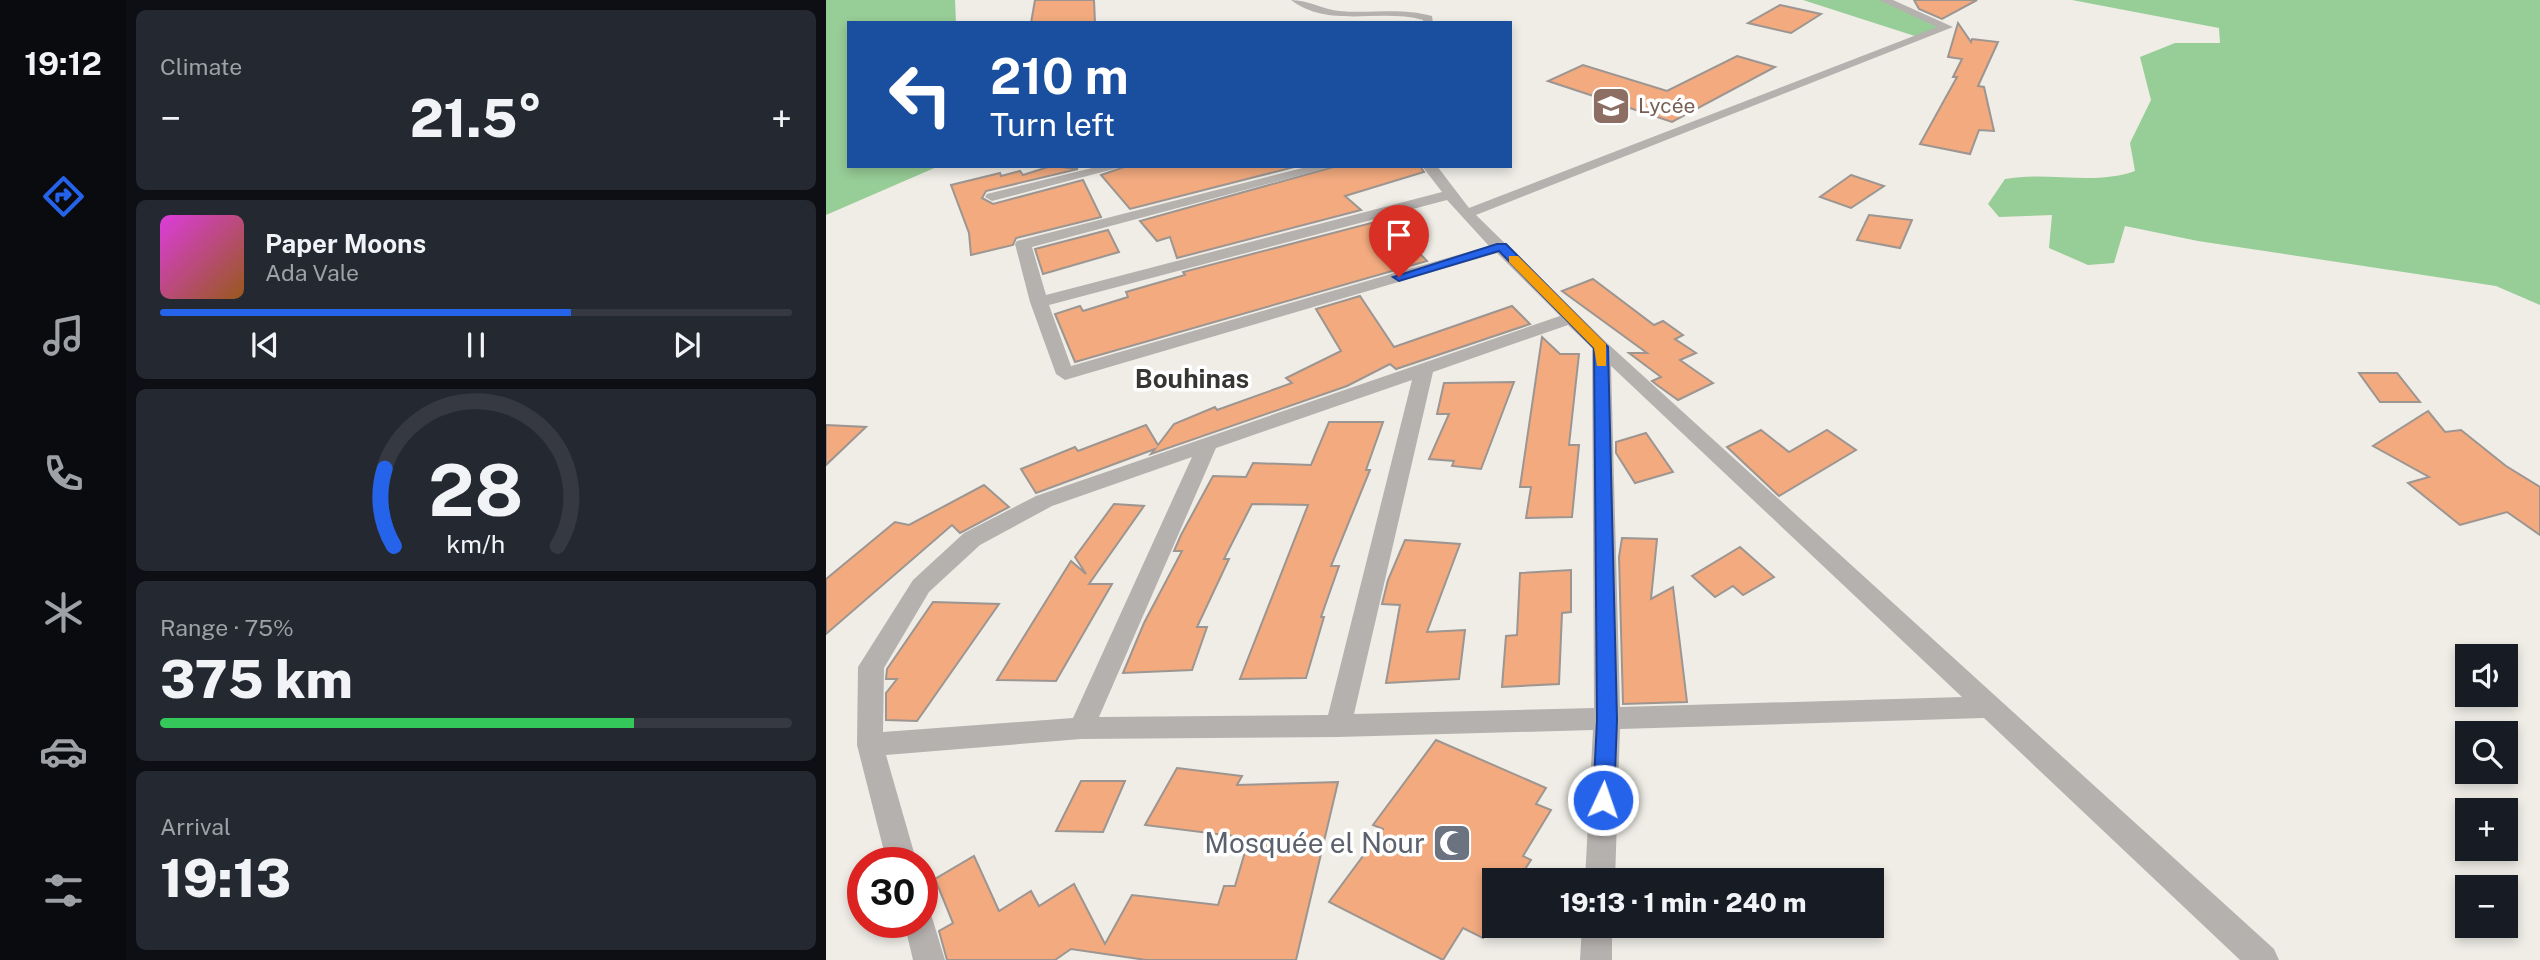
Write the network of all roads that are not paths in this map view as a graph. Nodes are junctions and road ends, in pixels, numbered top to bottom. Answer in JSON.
{"nodes":[{"id":1,"x":1296,"y":0,"type":"edge"},
{"id":2,"x":1401,"y":0,"type":"edge"},
{"id":3,"x":1884,"y":0,"type":"edge"},
{"id":4,"x":1409,"y":13,"type":"junction"},
{"id":5,"x":1428,"y":21,"type":"edge"},
{"id":6,"x":1110,"y":168,"type":"edge"},
{"id":7,"x":1320,"y":168,"type":"edge"},
{"id":8,"x":1430,"y":168,"type":"edge"},
{"id":9,"x":1448,"y":195,"type":"junction"},
{"id":10,"x":992,"y":197,"type":"dead end"},
{"id":11,"x":1466,"y":215,"type":"junction"},
{"id":12,"x":1502,"y":247,"type":"junction"},
{"id":13,"x":1039,"y":302,"type":"junction"},
{"id":14,"x":1571,"y":318,"type":"junction"},
{"id":15,"x":1601,"y":347,"type":"junction"},
{"id":16,"x":1424,"y":370,"type":"junction"},
{"id":17,"x":1208,"y":444,"type":"junction"},
{"id":18,"x":1993,"y":707,"type":"junction"},
{"id":19,"x":1607,"y":720,"type":"junction"},
{"id":20,"x":1338,"y":726,"type":"junction"},
{"id":21,"x":1081,"y":728,"type":"junction"},
{"id":22,"x":870,"y":746,"type":"junction"},
{"id":23,"x":898,"y":847,"type":"edge"},
{"id":24,"x":1601,"y":868,"type":"edge"},
{"id":25,"x":923,"y":938,"type":"edge"},
{"id":26,"x":1597,"y":938,"type":"edge"},
{"id":27,"x":929,"y":960,"type":"edge"},
{"id":28,"x":1596,"y":960,"type":"edge"},
{"id":29,"x":2263,"y":960,"type":"edge"}],
"edges":[{"from":1,"to":4,"type":"street"},
{"from":2,"to":4,"type":"street"},
{"from":3,"to":11,"type":"street"},
{"from":4,"to":5,"type":"street"},
{"from":6,"to":10,"type":"street"},
{"from":7,"to":13,"type":"street"},
{"from":8,"to":9,"type":"street"},
{"from":9,"to":11,"type":"street"},
{"from":9,"to":13,"type":"street"},
{"from":11,"to":12,"type":"street"},
{"from":12,"to":13,"type":"street"},
{"from":12,"to":14,"type":"street"},
{"from":14,"to":15,"type":"street"},
{"from":14,"to":16,"type":"street"},
{"from":15,"to":18,"type":"street"},
{"from":15,"to":19,"type":"street"},
{"from":16,"to":17,"type":"street"},
{"from":16,"to":20,"type":"street"},
{"from":17,"to":21,"type":"street"},
{"from":17,"to":22,"type":"street"},
{"from":18,"to":19,"type":"street"},
{"from":18,"to":29,"type":"street"},
{"from":19,"to":20,"type":"street"},
{"from":19,"to":24,"type":"street"},
{"from":20,"to":21,"type":"street"},
{"from":21,"to":22,"type":"street"},
{"from":22,"to":23,"type":"street"},
{"from":25,"to":27,"type":"street"},
{"from":26,"to":28,"type":"street"}]}
